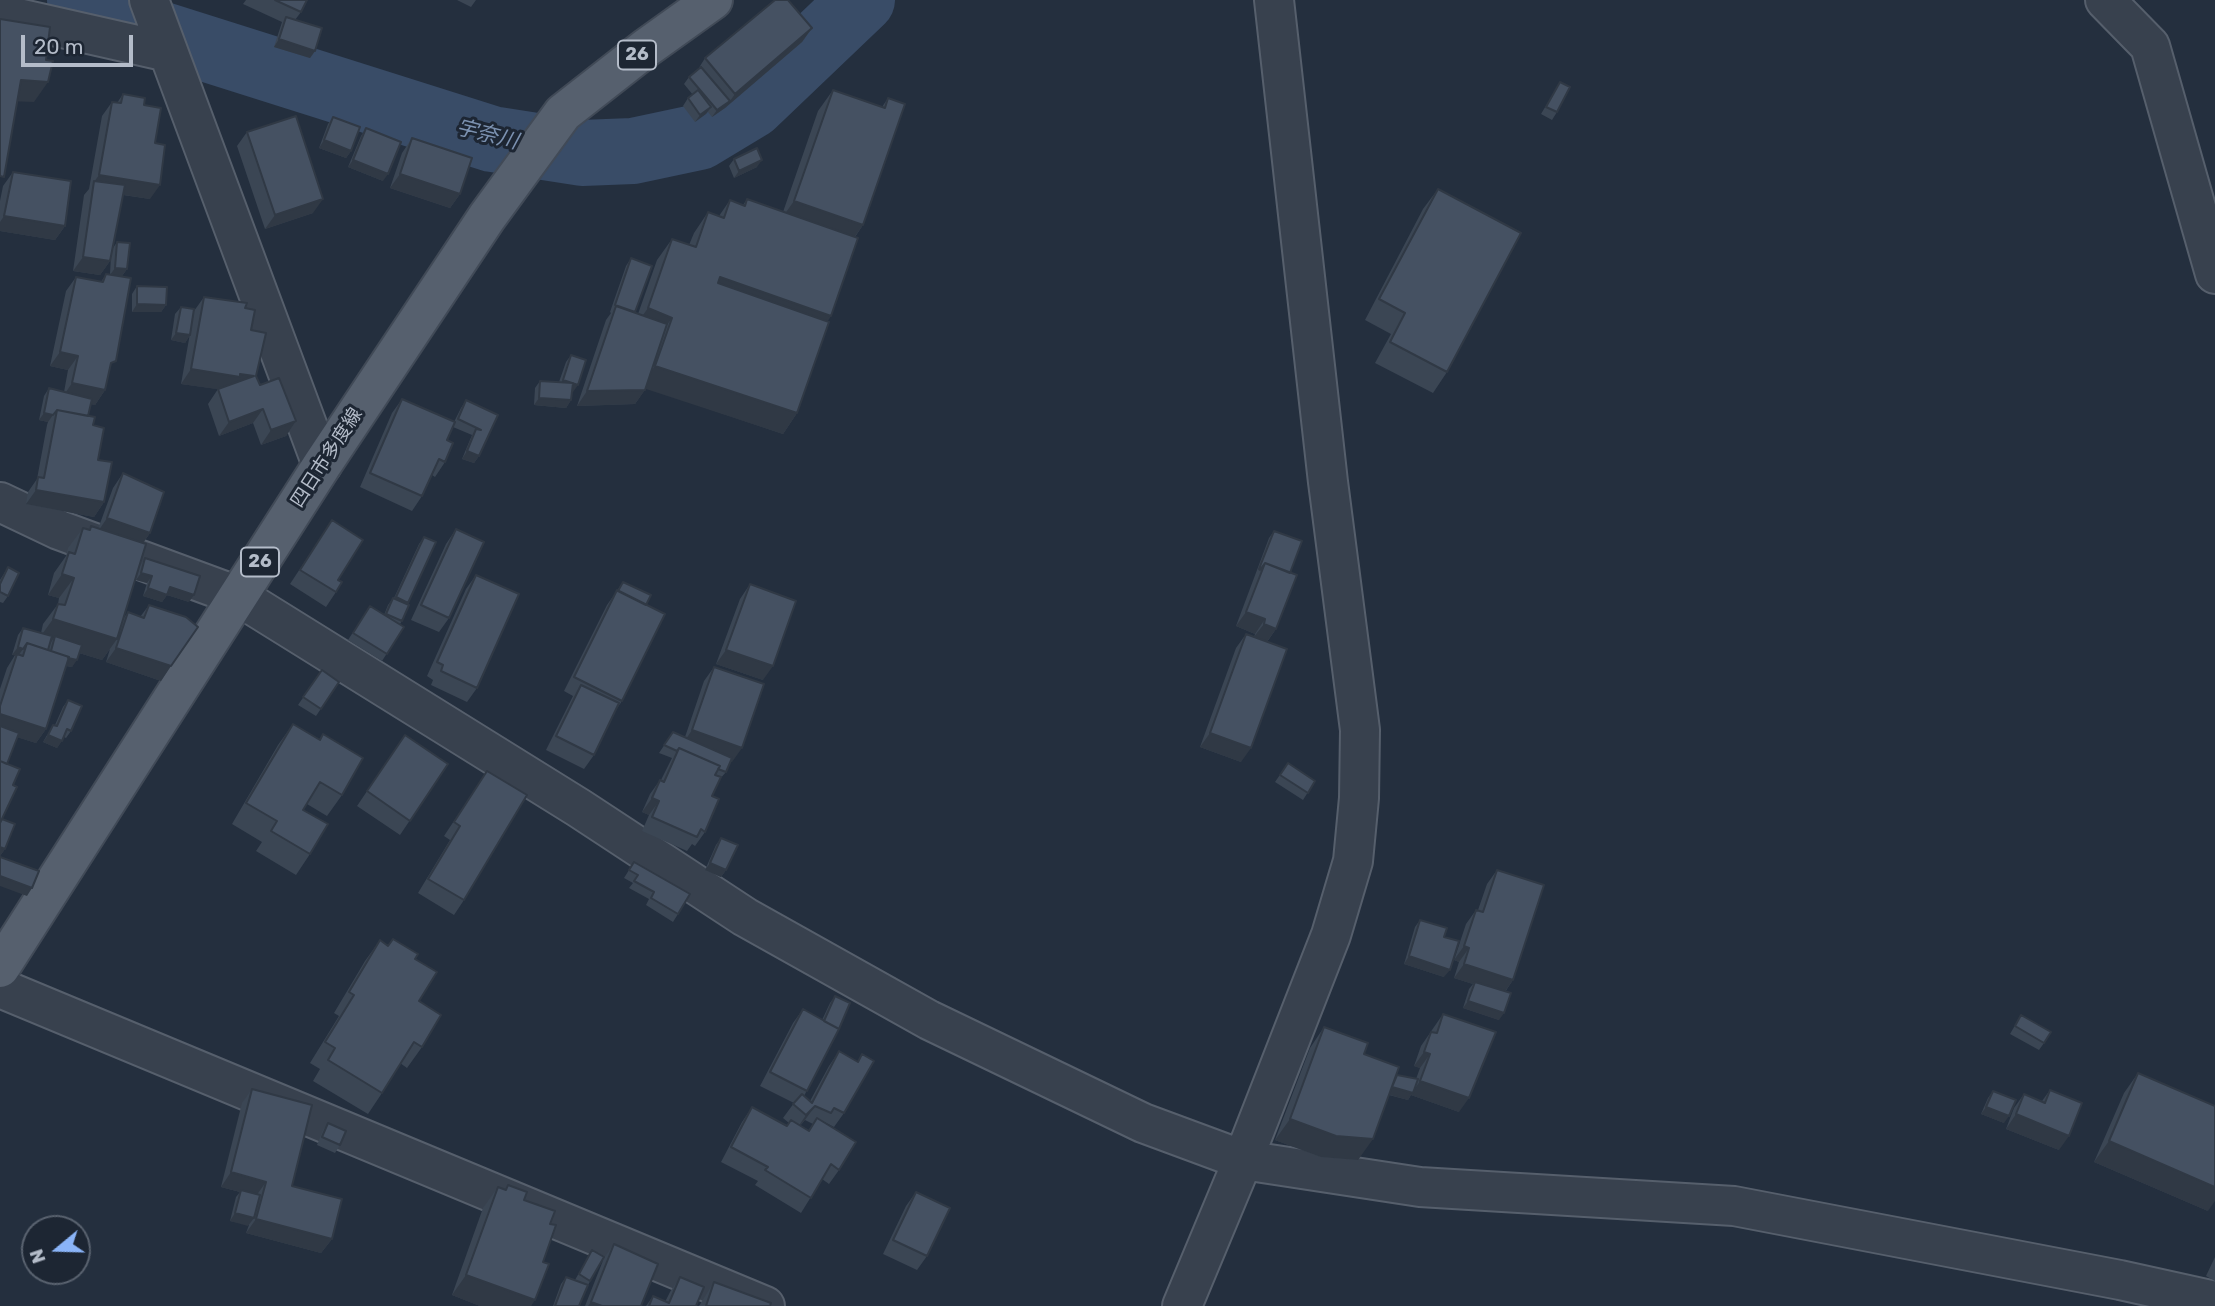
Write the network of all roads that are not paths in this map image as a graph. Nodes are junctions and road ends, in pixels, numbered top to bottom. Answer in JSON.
{"nodes":[{"id":1,"x":40,"y":0,"type":"edge"},
{"id":2,"x":713,"y":0,"type":"edge"},
{"id":3,"x":1274,"y":0,"type":"edge"},
{"id":4,"x":2105,"y":0,"type":"edge"},
{"id":5,"x":0,"y":14,"type":"edge"},
{"id":6,"x":159,"y":27,"type":"edge"},
{"id":7,"x":67,"y":30,"type":"junction"},
{"id":8,"x":2215,"y":274,"type":"edge"},
{"id":9,"x":322,"y":465,"type":"junction"},
{"id":10,"x":0,"y":502,"type":"edge"},
{"id":11,"x":239,"y":596,"type":"junction"},
{"id":12,"x":0,"y":968,"type":"edge"},
{"id":13,"x":0,"y":988,"type":"edge"},
{"id":14,"x":1243,"y":1160,"type":"junction"},
{"id":15,"x":2215,"y":1301,"type":"edge"},
{"id":16,"x":765,"y":1306,"type":"edge"},
{"id":17,"x":1182,"y":1306,"type":"edge"}],
"edges":[{"from":1,"to":7,"type":"street"},
{"from":2,"to":9,"type":"main road","name":"四日市多度線","number":"26"},
{"from":3,"to":14,"type":"street"},
{"from":4,"to":8,"type":"street"},
{"from":5,"to":7,"type":"street"},
{"from":6,"to":7,"type":"street"},
{"from":6,"to":9,"type":"street"},
{"from":9,"to":11,"type":"main road","name":"四日市多度線","number":"26"},
{"from":10,"to":11,"type":"street"},
{"from":11,"to":12,"type":"main road","name":"四日市多度線","number":"26"},
{"from":11,"to":14,"type":"street"},
{"from":13,"to":16,"type":"street"},
{"from":14,"to":15,"type":"street"},
{"from":14,"to":17,"type":"street"}]}
